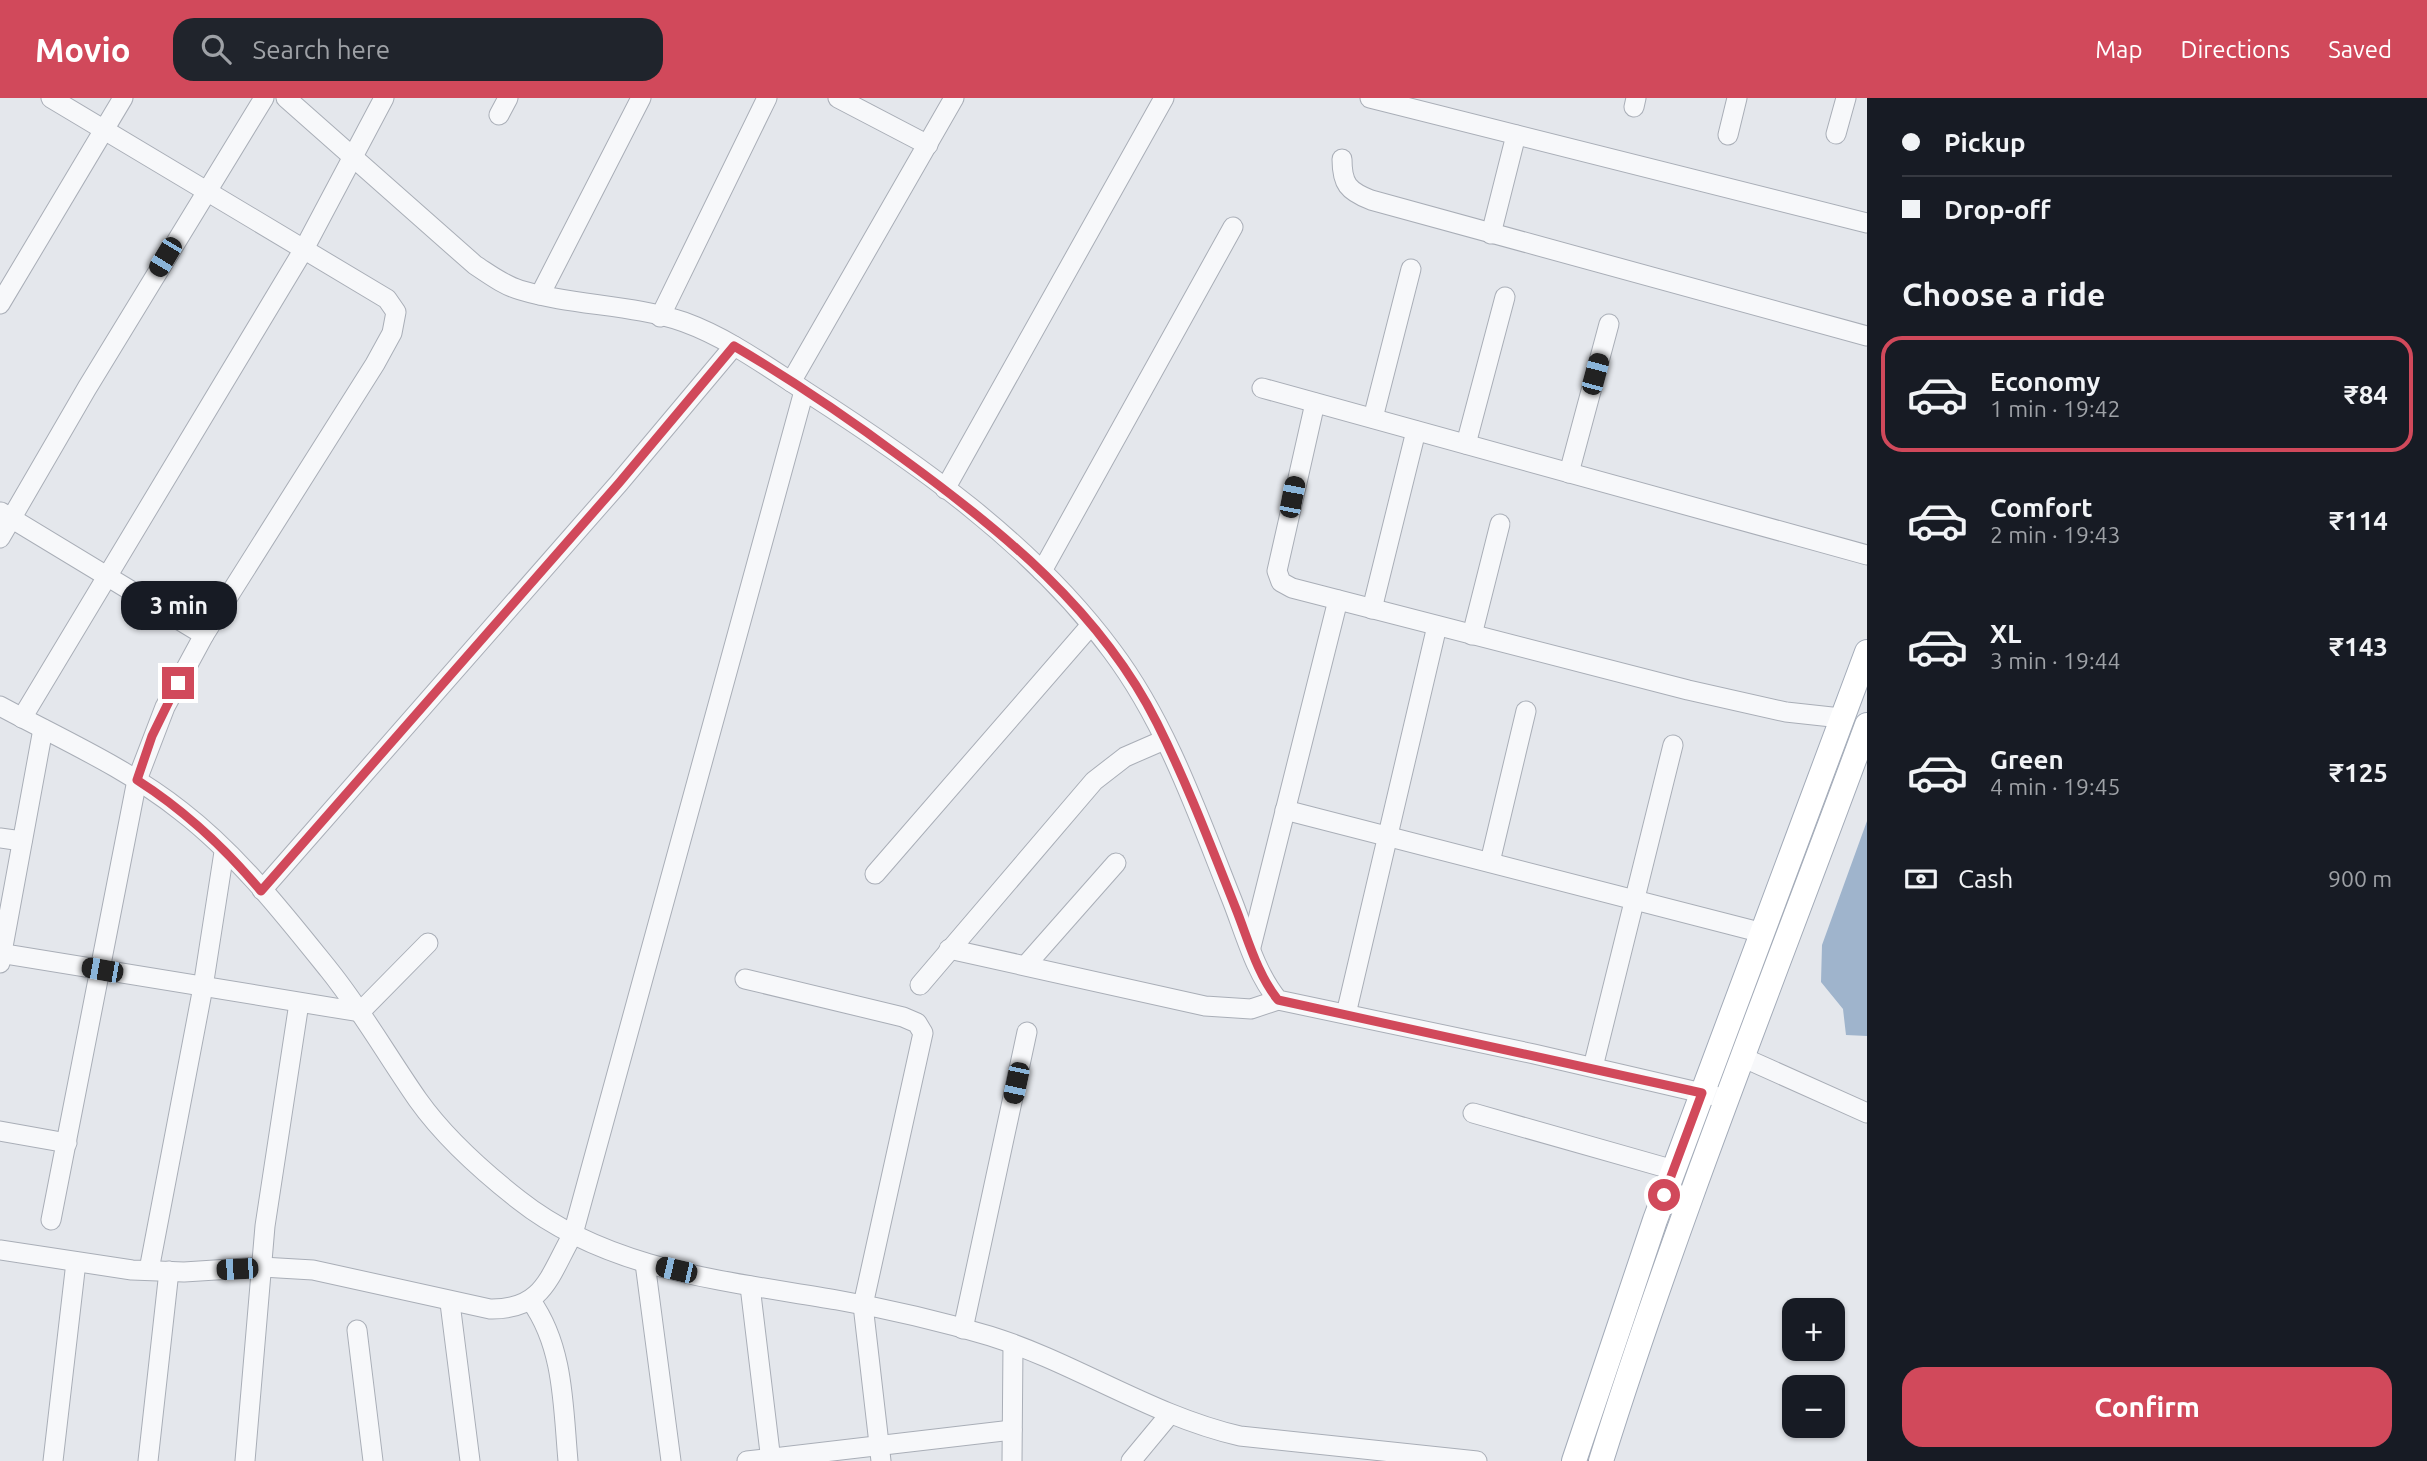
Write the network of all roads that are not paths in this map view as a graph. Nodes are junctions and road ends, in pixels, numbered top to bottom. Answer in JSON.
{"nodes":[{"id":1,"x":51,"y":98,"type":"edge"},
{"id":2,"x":123,"y":98,"type":"edge"},
{"id":3,"x":264,"y":98,"type":"edge"},
{"id":4,"x":286,"y":98,"type":"edge"},
{"id":5,"x":384,"y":98,"type":"edge"},
{"id":6,"x":641,"y":98,"type":"edge"},
{"id":7,"x":767,"y":98,"type":"edge"},
{"id":8,"x":838,"y":98,"type":"edge"},
{"id":9,"x":954,"y":98,"type":"edge"},
{"id":10,"x":1164,"y":98,"type":"edge"},
{"id":11,"x":1370,"y":98,"type":"edge"},
{"id":12,"x":1737,"y":98,"type":"edge"},
{"id":13,"x":1846,"y":98,"type":"edge"},
{"id":14,"x":1429,"y":105,"type":"edge"},
{"id":15,"x":104,"y":130,"type":"junction"},
{"id":16,"x":1836,"y":134,"type":"dead end"},
{"id":17,"x":1516,"y":135,"type":"junction"},
{"id":18,"x":1728,"y":135,"type":"dead end"},
{"id":19,"x":928,"y":145,"type":"junction"},
{"id":20,"x":1342,"y":159,"type":"dead end"},
{"id":21,"x":352,"y":160,"type":"junction"},
{"id":22,"x":205,"y":192,"type":"junction"},
{"id":23,"x":1867,"y":223,"type":"edge"},
{"id":24,"x":1233,"y":227,"type":"dead end"},
{"id":25,"x":1491,"y":234,"type":"junction"},
{"id":26,"x":304,"y":249,"type":"junction"},
{"id":27,"x":1410,"y":269,"type":"dead end"},
{"id":28,"x":540,"y":295,"type":"junction"},
{"id":29,"x":1505,"y":297,"type":"dead end"},
{"id":30,"x":0,"y":304,"type":"edge"},
{"id":31,"x":660,"y":317,"type":"junction"},
{"id":32,"x":1609,"y":324,"type":"dead end"},
{"id":33,"x":1867,"y":337,"type":"edge"},
{"id":34,"x":734,"y":346,"type":"junction"},
{"id":35,"x":798,"y":386,"type":"junction"},
{"id":36,"x":1262,"y":388,"type":"dead end"},
{"id":37,"x":1315,"y":402,"type":"junction"},
{"id":38,"x":1373,"y":418,"type":"junction"},
{"id":39,"x":1416,"y":431,"type":"junction"},
{"id":40,"x":1466,"y":444,"type":"junction"},
{"id":41,"x":1569,"y":473,"type":"junction"},
{"id":42,"x":945,"y":489,"type":"junction"},
{"id":43,"x":6,"y":515,"type":"edge"},
{"id":44,"x":1500,"y":524,"type":"dead end"},
{"id":45,"x":0,"y":538,"type":"edge"},
{"id":46,"x":1867,"y":555,"type":"edge"},
{"id":47,"x":1042,"y":571,"type":"junction"},
{"id":48,"x":109,"y":577,"type":"junction"},
{"id":49,"x":1338,"y":600,"type":"junction"},
{"id":50,"x":1372,"y":609,"type":"junction"},
{"id":51,"x":1091,"y":625,"type":"junction"},
{"id":52,"x":1437,"y":626,"type":"junction"},
{"id":53,"x":204,"y":635,"type":"junction"},
{"id":54,"x":1472,"y":635,"type":"junction"},
{"id":55,"x":1867,"y":652,"type":"edge"},
{"id":56,"x":0,"y":706,"type":"edge"},
{"id":57,"x":1526,"y":711,"type":"dead end"},
{"id":58,"x":1852,"y":713,"type":"edge"},
{"id":59,"x":22,"y":718,"type":"junction"},
{"id":60,"x":1867,"y":725,"type":"edge"},
{"id":61,"x":43,"y":729,"type":"junction"},
{"id":62,"x":1164,"y":740,"type":"junction"},
{"id":63,"x":1673,"y":745,"type":"dead end"},
{"id":64,"x":137,"y":780,"type":"junction"},
{"id":65,"x":1285,"y":810,"type":"junction"},
{"id":66,"x":1387,"y":835,"type":"junction"},
{"id":67,"x":0,"y":838,"type":"edge"},
{"id":68,"x":22,"y":842,"type":"junction"},
{"id":69,"x":225,"y":852,"type":"junction"},
{"id":70,"x":1490,"y":862,"type":"junction"},
{"id":71,"x":1116,"y":863,"type":"dead end"},
{"id":72,"x":875,"y":874,"type":"dead end"},
{"id":73,"x":261,"y":891,"type":"junction"},
{"id":74,"x":1635,"y":900,"type":"junction"},
{"id":75,"x":1763,"y":933,"type":"junction"},
{"id":76,"x":428,"y":943,"type":"dead end"},
{"id":77,"x":1251,"y":947,"type":"junction"},
{"id":78,"x":949,"y":949,"type":"junction"},
{"id":79,"x":1,"y":956,"type":"edge"},
{"id":80,"x":1026,"y":965,"type":"junction"},
{"id":81,"x":102,"y":970,"type":"junction"},
{"id":82,"x":745,"y":979,"type":"dead end"},
{"id":83,"x":920,"y":985,"type":"dead end"},
{"id":84,"x":203,"y":987,"type":"junction"},
{"id":85,"x":1278,"y":1000,"type":"junction"},
{"id":86,"x":299,"y":1003,"type":"junction"},
{"id":87,"x":359,"y":1012,"type":"junction"},
{"id":88,"x":1346,"y":1014,"type":"junction"},
{"id":89,"x":1027,"y":1032,"type":"dead end"},
{"id":90,"x":1742,"y":1057,"type":"junction"},
{"id":91,"x":1593,"y":1067,"type":"junction"},
{"id":92,"x":1702,"y":1093,"type":"junction"},
{"id":93,"x":1726,"y":1099,"type":"junction"},
{"id":94,"x":1473,"y":1113,"type":"dead end"},
{"id":95,"x":1867,"y":1113,"type":"edge"},
{"id":96,"x":0,"y":1130,"type":"edge"},
{"id":97,"x":67,"y":1143,"type":"junction"},
{"id":98,"x":1674,"y":1170,"type":"junction"},
{"id":99,"x":51,"y":1220,"type":"dead end"},
{"id":100,"x":573,"y":1234,"type":"junction"},
{"id":101,"x":0,"y":1250,"type":"edge"},
{"id":102,"x":76,"y":1262,"type":"junction"},
{"id":103,"x":645,"y":1263,"type":"junction"},
{"id":104,"x":262,"y":1267,"type":"junction"},
{"id":105,"x":159,"y":1271,"type":"junction"},
{"id":106,"x":750,"y":1286,"type":"junction"},
{"id":107,"x":531,"y":1301,"type":"junction"},
{"id":108,"x":450,"y":1303,"type":"junction"},
{"id":109,"x":863,"y":1306,"type":"junction"},
{"id":110,"x":963,"y":1329,"type":"junction"},
{"id":111,"x":357,"y":1330,"type":"dead end"},
{"id":112,"x":1013,"y":1345,"type":"junction"},
{"id":113,"x":1170,"y":1414,"type":"junction"},
{"id":114,"x":1012,"y":1430,"type":"junction"},
{"id":115,"x":880,"y":1452,"type":"edge"},
{"id":116,"x":1409,"y":1457,"type":"edge"},
{"id":117,"x":771,"y":1460,"type":"edge"},
{"id":118,"x":53,"y":1461,"type":"edge"},
{"id":119,"x":148,"y":1461,"type":"edge"},
{"id":120,"x":245,"y":1461,"type":"edge"},
{"id":121,"x":373,"y":1461,"type":"edge"},
{"id":122,"x":470,"y":1461,"type":"edge"},
{"id":123,"x":568,"y":1461,"type":"edge"},
{"id":124,"x":671,"y":1461,"type":"edge"},
{"id":125,"x":747,"y":1461,"type":"edge"},
{"id":126,"x":1012,"y":1461,"type":"edge"},
{"id":127,"x":1131,"y":1461,"type":"edge"},
{"id":128,"x":1477,"y":1461,"type":"edge"},
{"id":129,"x":1574,"y":1461,"type":"edge"},
{"id":130,"x":1601,"y":1461,"type":"edge"}],
"edges":[{"from":1,"to":15,"type":"street"},
{"from":2,"to":15,"type":"street"},
{"from":3,"to":22,"type":"street"},
{"from":4,"to":21,"type":"street"},
{"from":5,"to":21,"type":"street"},
{"from":6,"to":28,"type":"street"},
{"from":7,"to":31,"type":"street"},
{"from":8,"to":19,"type":"street"},
{"from":9,"to":19,"type":"street"},
{"from":10,"to":42,"type":"street"},
{"from":11,"to":14,"type":"street"},
{"from":12,"to":18,"type":"street"},
{"from":13,"to":16,"type":"street"},
{"from":14,"to":17,"type":"street"},
{"from":15,"to":22,"type":"street"},
{"from":15,"to":30,"type":"street"},
{"from":17,"to":23,"type":"street"},
{"from":17,"to":25,"type":"street"},
{"from":19,"to":35,"type":"street"},
{"from":20,"to":25,"type":"street"},
{"from":21,"to":26,"type":"street"},
{"from":21,"to":28,"type":"street"},
{"from":22,"to":26,"type":"street"},
{"from":22,"to":43,"type":"street"},
{"from":24,"to":47,"type":"street"},
{"from":25,"to":33,"type":"street"},
{"from":26,"to":48,"type":"street"},
{"from":26,"to":53,"type":"street"},
{"from":27,"to":38,"type":"street"},
{"from":28,"to":31,"type":"street"},
{"from":29,"to":40,"type":"street"},
{"from":31,"to":34,"type":"street"},
{"from":32,"to":41,"type":"street"},
{"from":34,"to":35,"type":"street"},
{"from":34,"to":73,"type":"street"},
{"from":35,"to":42,"type":"street"},
{"from":35,"to":100,"type":"street"},
{"from":36,"to":37,"type":"street"},
{"from":37,"to":38,"type":"street"},
{"from":37,"to":49,"type":"street"},
{"from":38,"to":39,"type":"street"},
{"from":39,"to":40,"type":"street"},
{"from":39,"to":50,"type":"street"},
{"from":40,"to":41,"type":"street"},
{"from":41,"to":46,"type":"street"},
{"from":42,"to":47,"type":"street"},
{"from":43,"to":45,"type":"street"},
{"from":43,"to":48,"type":"street"},
{"from":44,"to":54,"type":"street"},
{"from":47,"to":51,"type":"street"},
{"from":48,"to":53,"type":"street"},
{"from":48,"to":59,"type":"street"},
{"from":49,"to":50,"type":"street"},
{"from":49,"to":65,"type":"street"},
{"from":50,"to":52,"type":"street"},
{"from":51,"to":62,"type":"street"},
{"from":51,"to":72,"type":"street"},
{"from":52,"to":54,"type":"street"},
{"from":52,"to":66,"type":"street"},
{"from":53,"to":64,"type":"street"},
{"from":54,"to":58,"type":"street"},
{"from":55,"to":58,"type":"main road"},
{"from":56,"to":59,"type":"street"},
{"from":57,"to":70,"type":"street"},
{"from":58,"to":75,"type":"main road"},
{"from":59,"to":61,"type":"street"},
{"from":60,"to":90,"type":"main road"},
{"from":61,"to":64,"type":"street"},
{"from":61,"to":68,"type":"street"},
{"from":62,"to":77,"type":"street"},
{"from":62,"to":78,"type":"street"},
{"from":63,"to":74,"type":"street"},
{"from":64,"to":69,"type":"street"},
{"from":64,"to":81,"type":"street"},
{"from":65,"to":66,"type":"street"},
{"from":65,"to":77,"type":"street"},
{"from":66,"to":70,"type":"street"},
{"from":66,"to":88,"type":"street"},
{"from":67,"to":68,"type":"street"},
{"from":68,"to":79,"type":"street"},
{"from":69,"to":73,"type":"street"},
{"from":69,"to":84,"type":"street"},
{"from":70,"to":74,"type":"street"},
{"from":71,"to":80,"type":"street"},
{"from":73,"to":87,"type":"street"},
{"from":74,"to":75,"type":"street"},
{"from":74,"to":91,"type":"street"},
{"from":75,"to":92,"type":"main road"},
{"from":76,"to":87,"type":"street"},
{"from":77,"to":85,"type":"street"},
{"from":78,"to":80,"type":"street"},
{"from":78,"to":83,"type":"street"},
{"from":79,"to":81,"type":"street"},
{"from":80,"to":85,"type":"street"},
{"from":81,"to":84,"type":"street"},
{"from":81,"to":97,"type":"street"},
{"from":82,"to":109,"type":"street"},
{"from":84,"to":86,"type":"street"},
{"from":84,"to":105,"type":"street"},
{"from":85,"to":88,"type":"street"},
{"from":86,"to":87,"type":"street"},
{"from":86,"to":104,"type":"street"},
{"from":87,"to":100,"type":"street"},
{"from":88,"to":91,"type":"street"},
{"from":89,"to":110,"type":"street"},
{"from":90,"to":93,"type":"main road"},
{"from":90,"to":95,"type":"street"},
{"from":91,"to":92,"type":"street"},
{"from":92,"to":93,"type":"street"},
{"from":92,"to":98,"type":"main road"},
{"from":93,"to":130,"type":"main road"},
{"from":94,"to":98,"type":"street"},
{"from":96,"to":97,"type":"street"},
{"from":97,"to":99,"type":"street"},
{"from":98,"to":129,"type":"main road"},
{"from":100,"to":103,"type":"street"},
{"from":100,"to":107,"type":"street"},
{"from":101,"to":102,"type":"street"},
{"from":102,"to":105,"type":"street"},
{"from":102,"to":118,"type":"street"},
{"from":103,"to":106,"type":"street"},
{"from":103,"to":124,"type":"street"},
{"from":104,"to":105,"type":"street"},
{"from":104,"to":108,"type":"street"},
{"from":104,"to":120,"type":"street"},
{"from":105,"to":119,"type":"street"},
{"from":106,"to":109,"type":"street"},
{"from":106,"to":117,"type":"street"},
{"from":107,"to":108,"type":"street"},
{"from":107,"to":123,"type":"street"},
{"from":108,"to":122,"type":"street"},
{"from":109,"to":110,"type":"street"},
{"from":109,"to":115,"type":"street"},
{"from":110,"to":112,"type":"street"},
{"from":111,"to":121,"type":"street"},
{"from":112,"to":113,"type":"street"},
{"from":112,"to":114,"type":"street"},
{"from":113,"to":116,"type":"street"},
{"from":113,"to":127,"type":"street"},
{"from":114,"to":115,"type":"street"},
{"from":114,"to":126,"type":"street"},
{"from":115,"to":117,"type":"street"},
{"from":116,"to":128,"type":"street"},
{"from":117,"to":125,"type":"street"}]}
